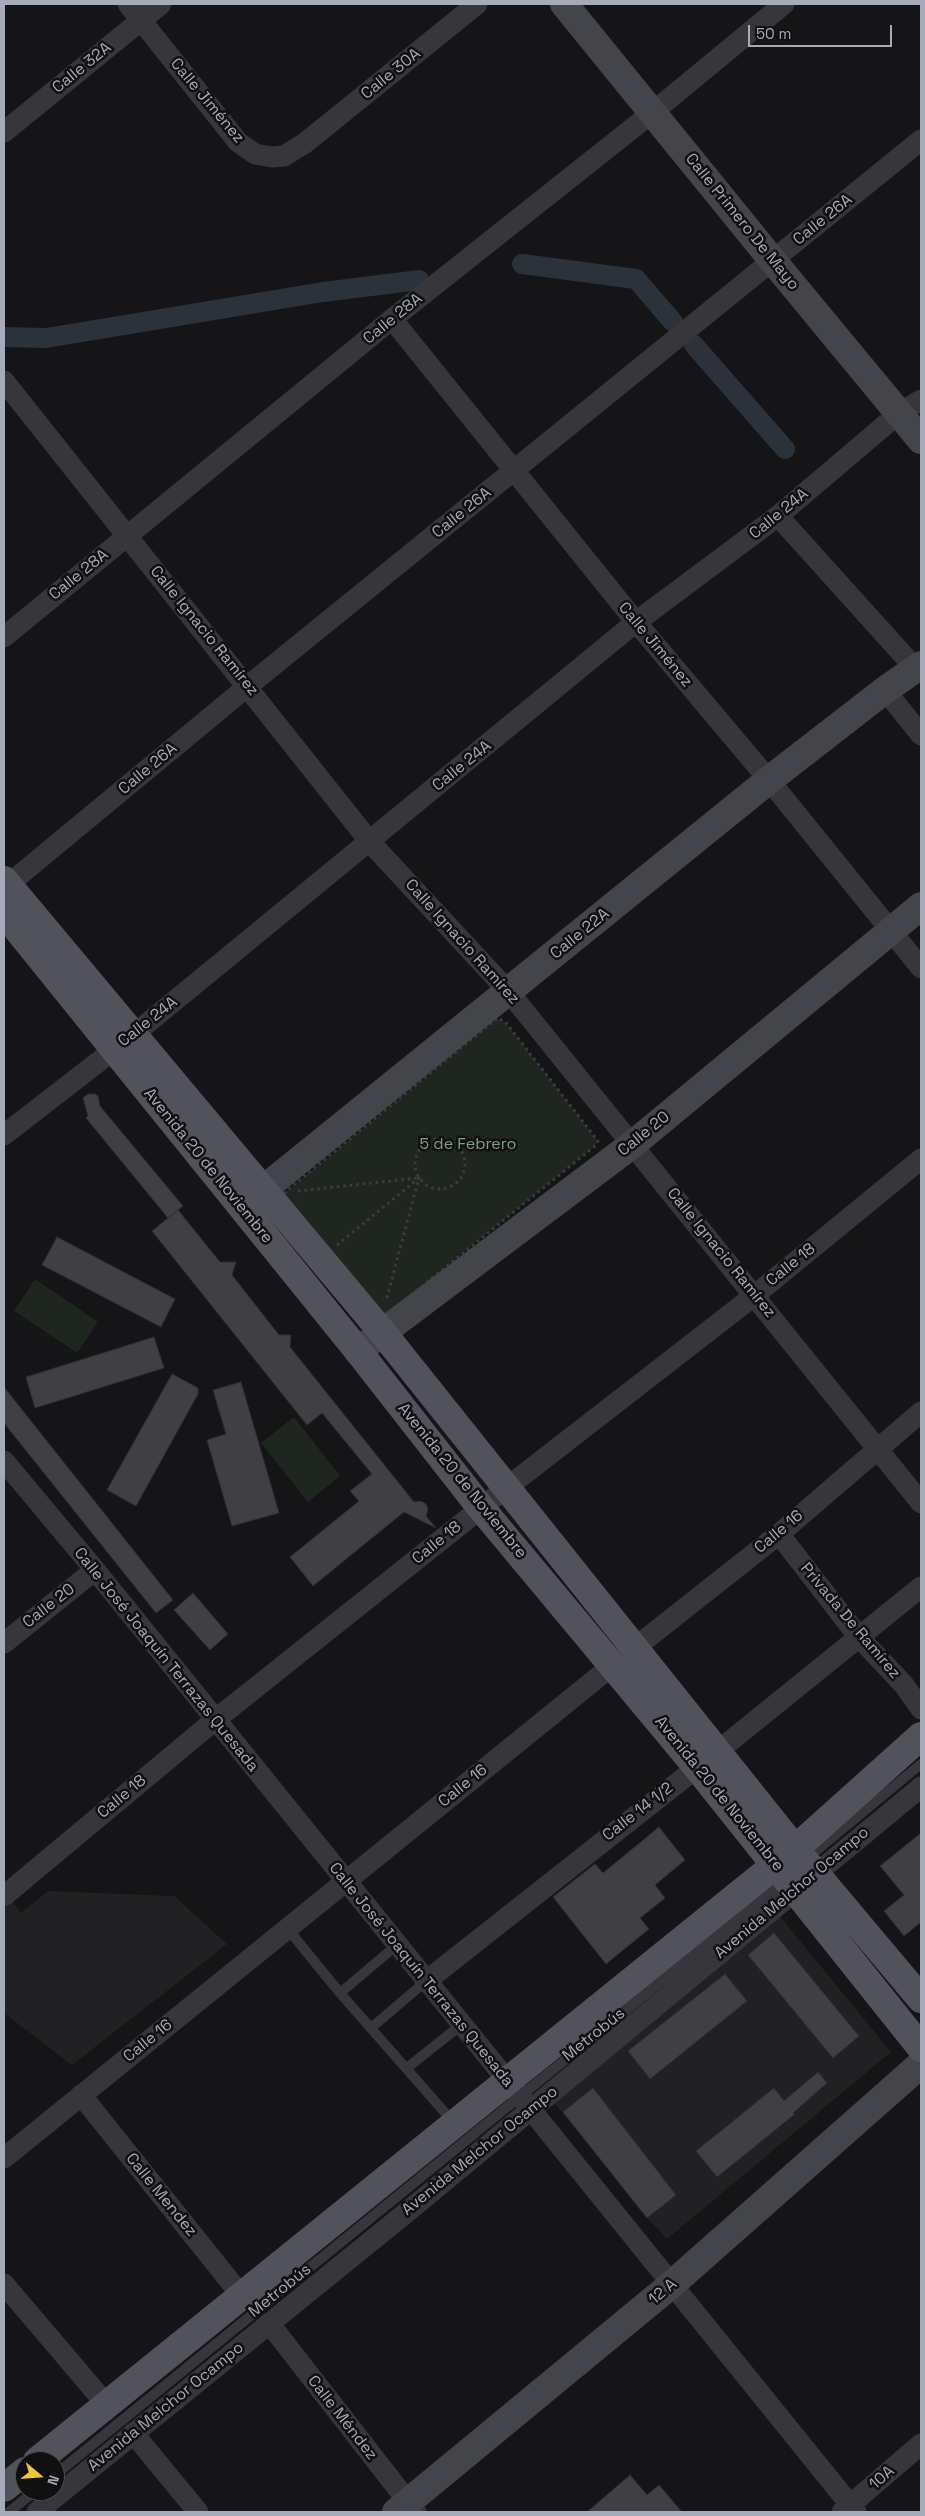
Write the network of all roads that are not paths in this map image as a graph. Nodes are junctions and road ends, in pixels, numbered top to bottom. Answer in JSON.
{"nodes":[{"id":1,"x":161,"y":4,"type":"edge"},
{"id":2,"x":477,"y":4,"type":"edge"},
{"id":3,"x":564,"y":4,"type":"edge"},
{"id":4,"x":784,"y":4,"type":"edge"},
{"id":5,"x":135,"y":12,"type":"edge"},
{"id":6,"x":653,"y":112,"type":"junction"},
{"id":7,"x":4,"y":132,"type":"edge"},
{"id":8,"x":921,"y":140,"type":"edge"},
{"id":9,"x":305,"y":143,"type":"joint"},
{"id":10,"x":773,"y":261,"type":"junction"},
{"id":11,"x":392,"y":319,"type":"junction"},
{"id":12,"x":4,"y":382,"type":"edge"},
{"id":13,"x":921,"y":400,"type":"edge"},
{"id":14,"x":898,"y":414,"type":"junction"},
{"id":15,"x":921,"y":440,"type":"edge"},
{"id":16,"x":515,"y":471,"type":"junction"},
{"id":17,"x":778,"y":516,"type":"junction"},
{"id":18,"x":127,"y":536,"type":"junction"},
{"id":19,"x":636,"y":622,"type":"junction"},
{"id":20,"x":4,"y":637,"type":"edge"},
{"id":21,"x":918,"y":667,"type":"edge"},
{"id":22,"x":248,"y":686,"type":"junction"},
{"id":23,"x":885,"y":690,"type":"junction"},
{"id":24,"x":921,"y":735,"type":"edge"},
{"id":25,"x":769,"y":780,"type":"junction"},
{"id":26,"x":370,"y":842,"type":"junction"},
{"id":27,"x":5,"y":884,"type":"edge"},
{"id":28,"x":921,"y":906,"type":"edge"},
{"id":29,"x":4,"y":914,"type":"edge"},
{"id":30,"x":890,"y":930,"type":"junction"},
{"id":31,"x":921,"y":968,"type":"edge"},
{"id":32,"x":509,"y":992,"type":"junction"},
{"id":33,"x":123,"y":1042,"type":"junction"},
{"id":34,"x":4,"y":1135,"type":"edge"},
{"id":35,"x":633,"y":1144,"type":"junction"},
{"id":36,"x":921,"y":1159,"type":"edge"},
{"id":37,"x":263,"y":1197,"type":"junction"},
{"id":38,"x":755,"y":1295,"type":"junction"},
{"id":39,"x":383,"y":1324,"type":"junction"},
{"id":40,"x":358,"y":1352,"type":"junction"},
{"id":41,"x":921,"y":1412,"type":"edge"},
{"id":42,"x":876,"y":1450,"type":"junction"},
{"id":43,"x":4,"y":1461,"type":"edge"},
{"id":44,"x":505,"y":1489,"type":"junction"},
{"id":45,"x":921,"y":1503,"type":"edge"},
{"id":46,"x":481,"y":1508,"type":"junction"},
{"id":47,"x":779,"y":1534,"type":"junction"},
{"id":48,"x":95,"y":1570,"type":"junction"},
{"id":49,"x":921,"y":1587,"type":"edge"},
{"id":50,"x":858,"y":1636,"type":"junction"},
{"id":51,"x":4,"y":1643,"type":"edge"},
{"id":52,"x":634,"y":1648,"type":"junction"},
{"id":53,"x":613,"y":1665,"type":"junction"},
{"id":54,"x":921,"y":1709,"type":"edge"},
{"id":55,"x":215,"y":1720,"type":"junction"},
{"id":56,"x":921,"y":1736,"type":"edge"},
{"id":57,"x":707,"y":1758,"type":"junction"},
{"id":58,"x":921,"y":1764,"type":"edge"},
{"id":59,"x":921,"y":1787,"type":"edge"},
{"id":60,"x":795,"y":1869,"type":"junction"},
{"id":61,"x":346,"y":1881,"type":"junction"},
{"id":62,"x":4,"y":1896,"type":"edge"},
{"id":63,"x":287,"y":1928,"type":"junction"},
{"id":64,"x":398,"y":1945,"type":"junction"},
{"id":65,"x":425,"y":1982,"type":"junction"},
{"id":66,"x":340,"y":1994,"type":"junction"},
{"id":67,"x":921,"y":2000,"type":"edge"},
{"id":68,"x":461,"y":2025,"type":"junction"},
{"id":69,"x":371,"y":2028,"type":"junction"},
{"id":70,"x":921,"y":2048,"type":"edge"},
{"id":71,"x":921,"y":2064,"type":"edge"},
{"id":72,"x":407,"y":2068,"type":"junction"},
{"id":73,"x":81,"y":2095,"type":"junction"},
{"id":74,"x":518,"y":2095,"type":"junction"},
{"id":75,"x":454,"y":2124,"type":"junction"},
{"id":76,"x":4,"y":2158,"type":"edge"},
{"id":77,"x":4,"y":2284,"type":"edge"},
{"id":78,"x":672,"y":2285,"type":"junction"},
{"id":79,"x":241,"y":2295,"type":"junction"},
{"id":80,"x":268,"y":2323,"type":"junction"},
{"id":81,"x":106,"y":2404,"type":"junction"},
{"id":82,"x":133,"y":2433,"type":"junction"},
{"id":83,"x":921,"y":2444,"type":"edge"},
{"id":84,"x":49,"y":2451,"type":"edge"},
{"id":85,"x":65,"y":2467,"type":"edge"},
{"id":86,"x":15,"y":2479,"type":"edge"},
{"id":87,"x":4,"y":2488,"type":"edge"},
{"id":88,"x":23,"y":2501,"type":"edge"},
{"id":89,"x":407,"y":2509,"type":"edge"},
{"id":90,"x":849,"y":2510,"type":"edge"},
{"id":91,"x":9,"y":2512,"type":"edge"},
{"id":92,"x":37,"y":2512,"type":"edge"},
{"id":93,"x":198,"y":2512,"type":"edge"}],
"edges":[{"from":1,"to":5,"type":"street","name":"Calle 32A"},
{"from":2,"to":9,"type":"street","name":"Calle 30A"},
{"from":3,"to":6,"type":"main road","name":"Calle Primero De Mayo"},
{"from":4,"to":6,"type":"street","name":"Calle 28A"},
{"from":5,"to":7,"type":"street","name":"Calle 32A"},
{"from":5,"to":9,"type":"street","name":"Calle Jiménez"},
{"from":6,"to":10,"type":"main road","name":"Calle Primero De Mayo"},
{"from":6,"to":11,"type":"street","name":"Calle 28A"},
{"from":8,"to":10,"type":"street","name":"Calle 26A"},
{"from":10,"to":14,"type":"main road","name":"Calle Primero De Mayo"},
{"from":10,"to":16,"type":"street","name":"Calle 26A"},
{"from":11,"to":16,"type":"street","name":"Calle Jiménez"},
{"from":11,"to":18,"type":"street","name":"Calle 28A"},
{"from":12,"to":18,"type":"street","name":"Calle Ignacio Ramírez"},
{"from":13,"to":14,"type":"street","name":"Calle 24A"},
{"from":14,"to":15,"type":"main road","name":"Calle Primero De Mayo"},
{"from":14,"to":17,"type":"street","name":"Calle 24A"},
{"from":16,"to":19,"type":"street","name":"Calle Jiménez"},
{"from":16,"to":22,"type":"street","name":"Calle 26A"},
{"from":17,"to":19,"type":"street","name":"Calle 24A"},
{"from":17,"to":21,"type":"street"},
{"from":18,"to":20,"type":"street","name":"Calle 28A"},
{"from":18,"to":22,"type":"street","name":"Calle Ignacio Ramírez"},
{"from":19,"to":25,"type":"street","name":"Calle Jiménez"},
{"from":19,"to":26,"type":"street","name":"Calle 24A"},
{"from":21,"to":23,"type":"main road","name":"Calle 22A"},
{"from":22,"to":26,"type":"street","name":"Calle Ignacio Ramírez"},
{"from":22,"to":27,"type":"street","name":"Calle 26A"},
{"from":23,"to":24,"type":"street"},
{"from":23,"to":25,"type":"main road","name":"Calle 22A"},
{"from":25,"to":30,"type":"street","name":"Calle Jiménez"},
{"from":25,"to":32,"type":"main road","name":"Calle 22A"},
{"from":26,"to":32,"type":"street","name":"Calle Ignacio Ramírez"},
{"from":26,"to":33,"type":"street","name":"Calle 24A"},
{"from":27,"to":33,"type":"main road","name":"Avenida 20 de Noviembre"},
{"from":28,"to":30,"type":"main road","name":"Calle 20"},
{"from":29,"to":33,"type":"main road","name":"Avenida 20 de Noviembre"},
{"from":30,"to":31,"type":"street","name":"Calle Jiménez"},
{"from":30,"to":35,"type":"main road","name":"Calle 20"},
{"from":32,"to":35,"type":"street","name":"Calle Ignacio Ramírez"},
{"from":32,"to":37,"type":"main road","name":"Calle 22A"},
{"from":33,"to":34,"type":"street","name":"Calle 24A"},
{"from":33,"to":37,"type":"main road","name":"Avenida 20 de Noviembre"},
{"from":35,"to":38,"type":"street","name":"Calle Ignacio Ramírez"},
{"from":35,"to":39,"type":"main road","name":"Calle 20"},
{"from":36,"to":38,"type":"street","name":"Calle 18"},
{"from":37,"to":39,"type":"main road","name":"Avenida 20 de Noviembre"},
{"from":37,"to":40,"type":"main road","name":"Avenida 20 de Noviembre"},
{"from":38,"to":42,"type":"street","name":"Calle Ignacio Ramírez"},
{"from":38,"to":44,"type":"street","name":"Calle 18"},
{"from":39,"to":40,"type":"main road","name":"Calle 20"},
{"from":39,"to":44,"type":"main road","name":"Avenida 20 de Noviembre"},
{"from":40,"to":46,"type":"main road","name":"Avenida 20 de Noviembre"},
{"from":41,"to":42,"type":"street","name":"Calle 16"},
{"from":42,"to":45,"type":"street","name":"Calle Ignacio Ramírez"},
{"from":42,"to":47,"type":"street","name":"Calle 16"},
{"from":43,"to":48,"type":"street","name":"Calle José Joaquín Terrazas Quesada"},
{"from":44,"to":46,"type":"street","name":"Calle 18"},
{"from":44,"to":52,"type":"main road","name":"Avenida 20 de Noviembre"},
{"from":46,"to":53,"type":"main road","name":"Avenida 20 de Noviembre"},
{"from":46,"to":55,"type":"street","name":"Calle 18"},
{"from":47,"to":50,"type":"street","name":"Privada De Ramírez"},
{"from":47,"to":52,"type":"street","name":"Calle 16"},
{"from":48,"to":51,"type":"street","name":"Calle 20"},
{"from":48,"to":55,"type":"street","name":"Calle José Joaquín Terrazas Quesada"},
{"from":49,"to":50,"type":"street","name":"Calle 14 1/2"},
{"from":50,"to":54,"type":"street","name":"Privada De Ramírez"},
{"from":50,"to":57,"type":"street","name":"Calle 14 1/2"},
{"from":52,"to":53,"type":"street","name":"Calle 16"},
{"from":52,"to":57,"type":"main road","name":"Avenida 20 de Noviembre"},
{"from":53,"to":57,"type":"main road","name":"Avenida 20 de Noviembre"},
{"from":53,"to":61,"type":"street","name":"Calle 16"},
{"from":55,"to":61,"type":"street","name":"Calle José Joaquín Terrazas Quesada"},
{"from":55,"to":62,"type":"street","name":"Calle 18"},
{"from":56,"to":60,"type":"main road","name":"Avenida Melchor Ocampo"},
{"from":57,"to":60,"type":"main road","name":"Avenida 20 de Noviembre"},
{"from":57,"to":65,"type":"street","name":"Calle 14 1/2"},
{"from":58,"to":60,"type":"lane"},
{"from":59,"to":60,"type":"street","name":"Avenida Melchor Ocampo"},
{"from":60,"to":67,"type":"main road","name":"Avenida 20 de Noviembre"},
{"from":60,"to":70,"type":"main road","name":"Avenida 20 de Noviembre"},
{"from":60,"to":74,"type":"main road","name":"Avenida Melchor Ocampo"},
{"from":60,"to":74,"type":"street","name":"Avenida Melchor Ocampo"},
{"from":61,"to":63,"type":"street","name":"Calle 16"},
{"from":61,"to":64,"type":"street","name":"Calle José Joaquín Terrazas Quesada"},
{"from":63,"to":66,"type":"lane"},
{"from":63,"to":73,"type":"street","name":"Calle 16"},
{"from":64,"to":65,"type":"street","name":"Calle José Joaquín Terrazas Quesada"},
{"from":64,"to":66,"type":"lane"},
{"from":65,"to":68,"type":"street","name":"Calle José Joaquín Terrazas Quesada"},
{"from":65,"to":69,"type":"lane"},
{"from":66,"to":69,"type":"lane"},
{"from":68,"to":72,"type":"lane"},
{"from":68,"to":74,"type":"street","name":"Calle José Joaquín Terrazas Quesada"},
{"from":69,"to":72,"type":"lane"},
{"from":71,"to":78,"type":"main road","name":"12 A"},
{"from":72,"to":75,"type":"lane"},
{"from":73,"to":76,"type":"street","name":"Calle 16"},
{"from":73,"to":79,"type":"street","name":"Calle Mendez"},
{"from":74,"to":75,"type":"main road","name":"Avenida Melchor Ocampo"},
{"from":74,"to":78,"type":"street","name":"Calle José Joaquín Terrazas Quesada"},
{"from":74,"to":80,"type":"street","name":"Avenida Melchor Ocampo"},
{"from":74,"to":85,"type":"lane","name":"Metrobús"},
{"from":75,"to":79,"type":"main road","name":"Avenida Melchor Ocampo"},
{"from":77,"to":81,"type":"street"},
{"from":78,"to":89,"type":"main road","name":"12 A"},
{"from":78,"to":90,"type":"street","name":"Calle José Joaquín Terrazas Quesada"},
{"from":79,"to":81,"type":"main road","name":"Avenida Melchor Ocampo"},
{"from":80,"to":82,"type":"street","name":"Avenida Melchor Ocampo"},
{"from":80,"to":89,"type":"street","name":"Calle Méndez"},
{"from":81,"to":84,"type":"main road","name":"Avenida Melchor Ocampo"},
{"from":82,"to":92,"type":"street","name":"Avenida Melchor Ocampo"},
{"from":82,"to":93,"type":"street"},
{"from":83,"to":90,"type":"street","name":"10A"},
{"from":86,"to":87,"type":"main road"},
{"from":88,"to":91,"type":"lane"}]}
